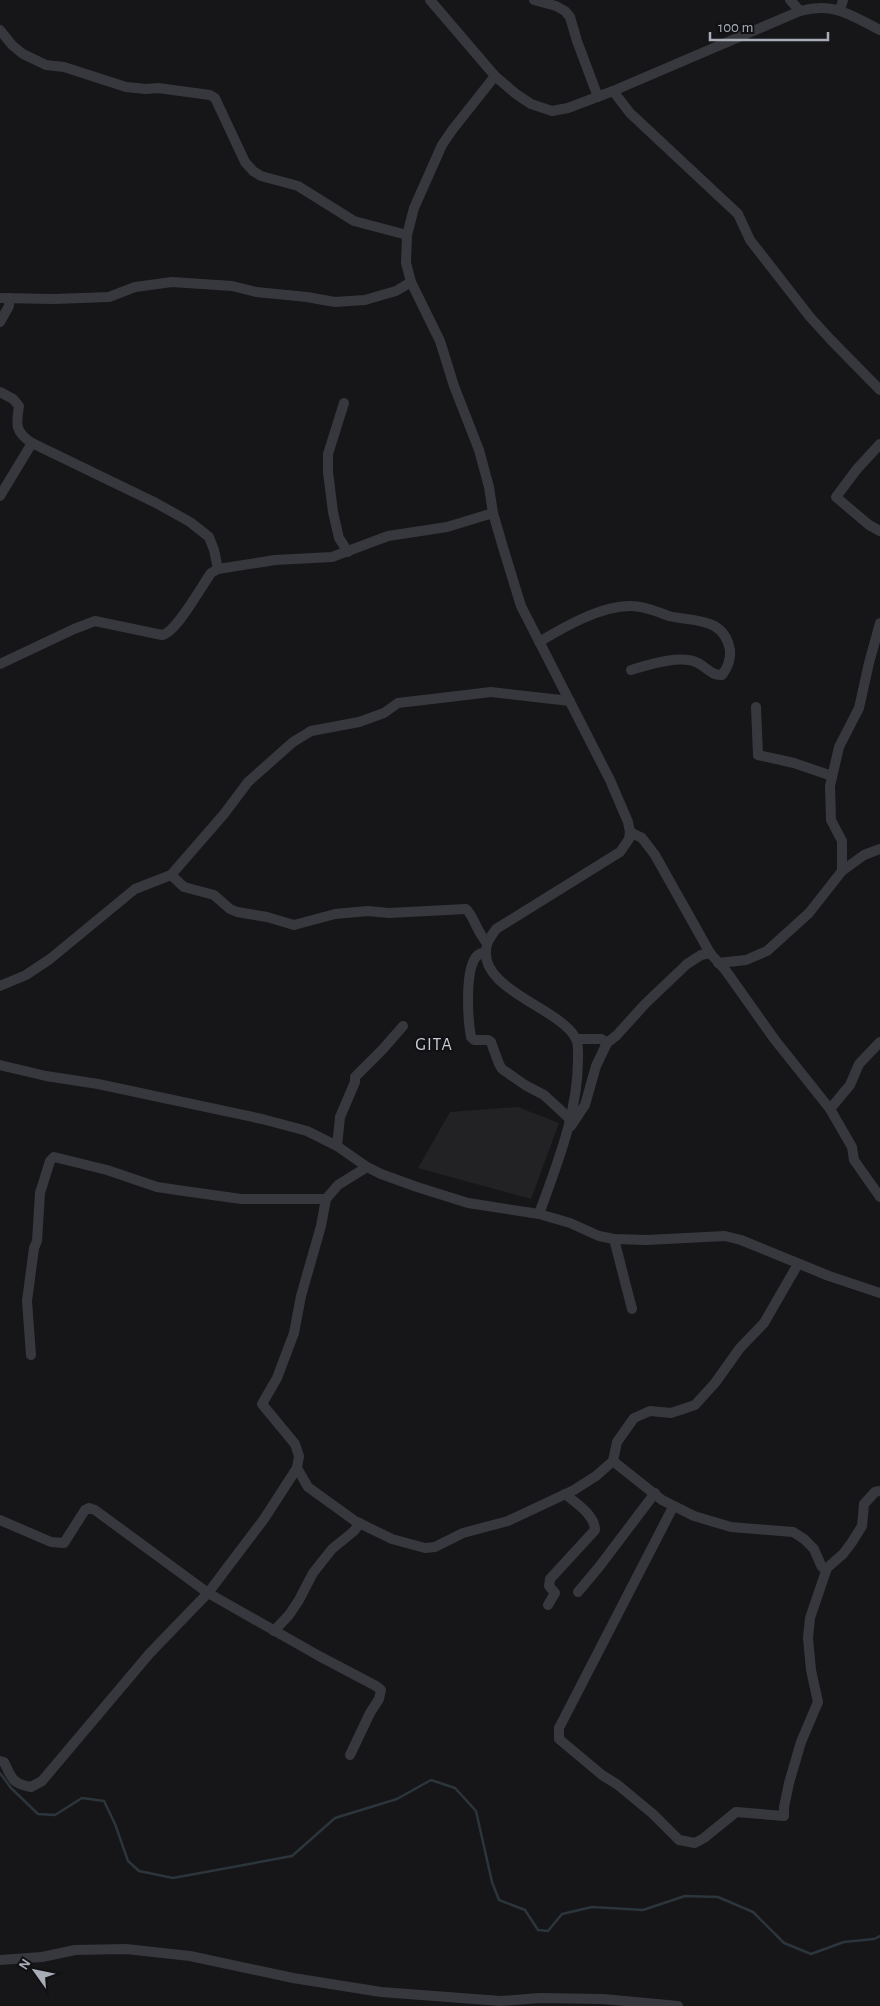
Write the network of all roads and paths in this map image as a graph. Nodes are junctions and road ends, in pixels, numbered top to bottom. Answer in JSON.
{"nodes":[{"id":1,"x":430,"y":0,"type":"edge"},
{"id":2,"x":534,"y":0,"type":"edge"},
{"id":3,"x":790,"y":0,"type":"edge"},
{"id":4,"x":841,"y":5,"type":"edge"},
{"id":5,"x":800,"y":11,"type":"junction"},
{"id":6,"x":0,"y":30,"type":"edge"},
{"id":7,"x":880,"y":30,"type":"edge"},
{"id":8,"x":495,"y":76,"type":"junction"},
{"id":9,"x":613,"y":91,"type":"junction"},
{"id":10,"x":598,"y":97,"type":"junction"},
{"id":11,"x":407,"y":235,"type":"junction"},
{"id":12,"x":411,"y":282,"type":"junction"},
{"id":13,"x":4,"y":298,"type":"edge"},
{"id":14,"x":0,"y":322,"type":"edge"},
{"id":15,"x":880,"y":390,"type":"edge"},
{"id":16,"x":0,"y":392,"type":"edge"},
{"id":17,"x":344,"y":403,"type":"dead end"},
{"id":18,"x":32,"y":443,"type":"junction"},
{"id":19,"x":880,"y":444,"type":"edge"},
{"id":20,"x":0,"y":496,"type":"edge"},
{"id":21,"x":494,"y":513,"type":"junction"},
{"id":22,"x":880,"y":532,"type":"edge"},
{"id":23,"x":348,"y":552,"type":"junction"},
{"id":24,"x":218,"y":570,"type":"junction"},
{"id":25,"x":880,"y":623,"type":"edge"},
{"id":26,"x":539,"y":642,"type":"junction"},
{"id":27,"x":0,"y":664,"type":"edge"},
{"id":28,"x":631,"y":670,"type":"dead end"},
{"id":29,"x":570,"y":701,"type":"junction"},
{"id":30,"x":756,"y":707,"type":"dead end"},
{"id":31,"x":832,"y":776,"type":"junction"},
{"id":32,"x":629,"y":827,"type":"junction"},
{"id":33,"x":880,"y":849,"type":"edge"},
{"id":34,"x":842,"y":872,"type":"junction"},
{"id":35,"x":171,"y":875,"type":"junction"},
{"id":36,"x":486,"y":948,"type":"junction"},
{"id":37,"x":710,"y":953,"type":"junction"},
{"id":38,"x":718,"y":963,"type":"junction"},
{"id":39,"x":0,"y":986,"type":"edge"},
{"id":40,"x":403,"y":1026,"type":"dead end"},
{"id":41,"x":577,"y":1039,"type":"junction"},
{"id":42,"x":880,"y":1042,"type":"edge"},
{"id":43,"x":608,"y":1043,"type":"junction"},
{"id":44,"x":0,"y":1065,"type":"edge"},
{"id":45,"x":830,"y":1109,"type":"junction"},
{"id":46,"x":570,"y":1119,"type":"junction"},
{"id":47,"x":566,"y":1133,"type":"junction"},
{"id":48,"x":337,"y":1146,"type":"junction"},
{"id":49,"x":367,"y":1167,"type":"junction"},
{"id":50,"x":880,"y":1197,"type":"edge"},
{"id":51,"x":326,"y":1199,"type":"junction"},
{"id":52,"x":539,"y":1214,"type":"junction"},
{"id":53,"x":614,"y":1239,"type":"junction"},
{"id":54,"x":798,"y":1264,"type":"junction"},
{"id":55,"x":880,"y":1293,"type":"edge"},
{"id":56,"x":632,"y":1309,"type":"dead end"},
{"id":57,"x":31,"y":1355,"type":"dead end"},
{"id":58,"x":613,"y":1461,"type":"junction"},
{"id":59,"x":297,"y":1468,"type":"junction"},
{"id":60,"x":880,"y":1490,"type":"edge"},
{"id":61,"x":655,"y":1493,"type":"junction"},
{"id":62,"x":565,"y":1494,"type":"junction"},
{"id":63,"x":674,"y":1507,"type":"junction"},
{"id":64,"x":0,"y":1520,"type":"edge"},
{"id":65,"x":360,"y":1523,"type":"junction"},
{"id":66,"x":827,"y":1568,"type":"junction"},
{"id":67,"x":578,"y":1592,"type":"dead end"},
{"id":68,"x":208,"y":1593,"type":"junction"},
{"id":69,"x":548,"y":1605,"type":"dead end"},
{"id":70,"x":274,"y":1631,"type":"junction"},
{"id":71,"x":350,"y":1755,"type":"dead end"},
{"id":72,"x":1,"y":1761,"type":"edge"},
{"id":73,"x":0,"y":1960,"type":"edge"},
{"id":74,"x":678,"y":2006,"type":"edge"}],
"edges":[{"from":1,"to":8,"type":"street"},
{"from":2,"to":10,"type":"street"},
{"from":3,"to":5,"type":"street"},
{"from":4,"to":5,"type":"street"},
{"from":4,"to":7,"type":"street"},
{"from":5,"to":9,"type":"street"},
{"from":6,"to":11,"type":"street"},
{"from":8,"to":10,"type":"street"},
{"from":8,"to":11,"type":"street"},
{"from":9,"to":10,"type":"street"},
{"from":9,"to":15,"type":"street"},
{"from":11,"to":12,"type":"street"},
{"from":12,"to":13,"type":"street"},
{"from":12,"to":21,"type":"street"},
{"from":13,"to":14,"type":"street"},
{"from":16,"to":18,"type":"street"},
{"from":17,"to":23,"type":"street"},
{"from":18,"to":20,"type":"street"},
{"from":18,"to":24,"type":"street"},
{"from":19,"to":22,"type":"street"},
{"from":21,"to":23,"type":"street"},
{"from":21,"to":26,"type":"street"},
{"from":23,"to":24,"type":"street"},
{"from":24,"to":27,"type":"street"},
{"from":25,"to":31,"type":"street"},
{"from":26,"to":28,"type":"street"},
{"from":26,"to":29,"type":"street"},
{"from":29,"to":32,"type":"street"},
{"from":29,"to":35,"type":"street"},
{"from":30,"to":31,"type":"street"},
{"from":31,"to":34,"type":"street"},
{"from":32,"to":36,"type":"street"},
{"from":32,"to":37,"type":"street"},
{"from":33,"to":34,"type":"street"},
{"from":34,"to":38,"type":"street"},
{"from":35,"to":36,"type":"street"},
{"from":35,"to":39,"type":"street"},
{"from":36,"to":41,"type":"street"},
{"from":36,"to":46,"type":"street"},
{"from":37,"to":38,"type":"street"},
{"from":37,"to":43,"type":"street"},
{"from":38,"to":45,"type":"street"},
{"from":40,"to":48,"type":"street"},
{"from":41,"to":43,"type":"street"},
{"from":41,"to":46,"type":"street"},
{"from":42,"to":45,"type":"street"},
{"from":43,"to":47,"type":"street"},
{"from":44,"to":48,"type":"street"},
{"from":45,"to":50,"type":"street"},
{"from":46,"to":47,"type":"street"},
{"from":47,"to":52,"type":"street"},
{"from":48,"to":49,"type":"street"},
{"from":49,"to":51,"type":"street"},
{"from":49,"to":52,"type":"street"},
{"from":51,"to":57,"type":"street"},
{"from":51,"to":59,"type":"street"},
{"from":52,"to":53,"type":"street"},
{"from":53,"to":54,"type":"street"},
{"from":53,"to":56,"type":"street"},
{"from":54,"to":55,"type":"street"},
{"from":54,"to":58,"type":"street"},
{"from":58,"to":61,"type":"street"},
{"from":58,"to":62,"type":"street"},
{"from":59,"to":65,"type":"street"},
{"from":59,"to":68,"type":"street"},
{"from":60,"to":66,"type":"street"},
{"from":61,"to":63,"type":"street"},
{"from":61,"to":67,"type":"street"},
{"from":62,"to":65,"type":"street"},
{"from":62,"to":69,"type":"street"},
{"from":63,"to":66,"type":"street"},
{"from":63,"to":66,"type":"street"},
{"from":64,"to":68,"type":"street"},
{"from":65,"to":70,"type":"street"},
{"from":68,"to":70,"type":"street"},
{"from":68,"to":72,"type":"street"},
{"from":70,"to":71,"type":"street"},
{"from":73,"to":74,"type":"street"}]}
